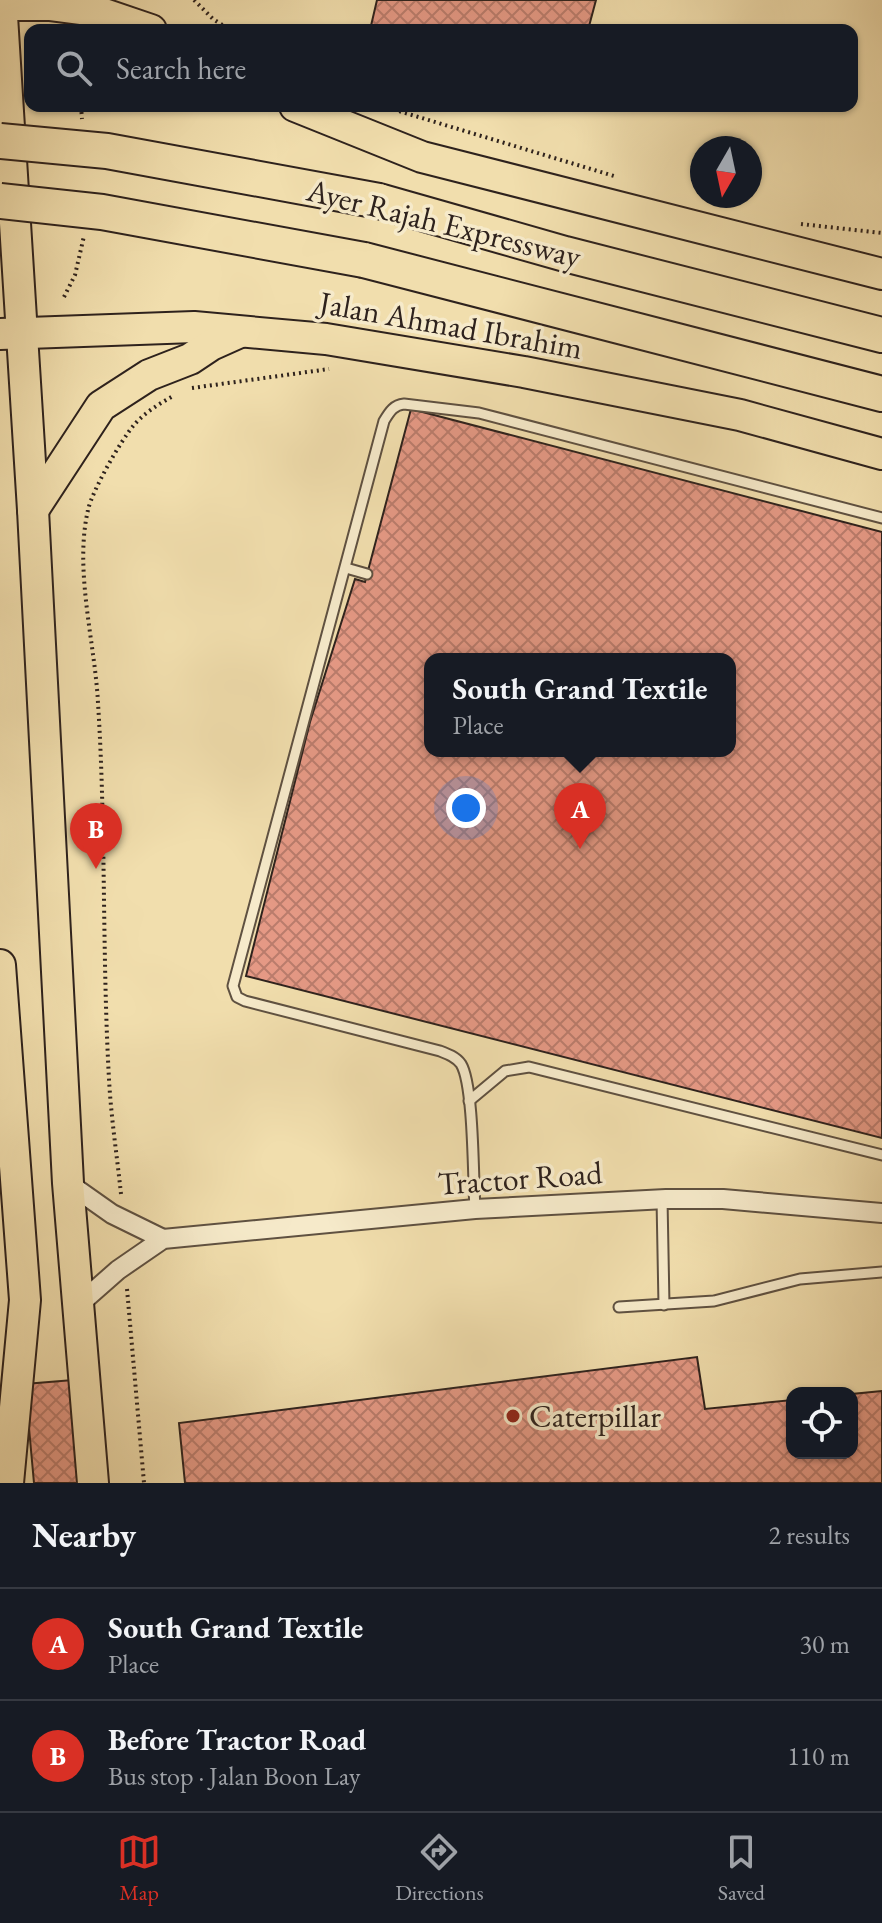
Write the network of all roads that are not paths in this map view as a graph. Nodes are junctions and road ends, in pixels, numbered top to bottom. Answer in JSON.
{"nodes":[{"id":1,"x":126,"y":0,"type":"edge"},
{"id":2,"x":1,"y":3,"type":"edge"},
{"id":3,"x":133,"y":24,"type":"edge"},
{"id":4,"x":146,"y":24,"type":"edge"},
{"id":5,"x":310,"y":112,"type":"edge"},
{"id":6,"x":0,"y":141,"type":"edge"},
{"id":7,"x":0,"y":201,"type":"edge"},
{"id":8,"x":882,"y":274,"type":"edge"},
{"id":9,"x":245,"y":330,"type":"junction"},
{"id":10,"x":11,"y":334,"type":"edge"},
{"id":11,"x":882,"y":335,"type":"edge"},
{"id":12,"x":882,"y":394,"type":"edge"},
{"id":13,"x":882,"y":454,"type":"edge"},
{"id":14,"x":33,"y":510,"type":"junction"},
{"id":15,"x":882,"y":518,"type":"edge"},
{"id":16,"x":346,"y":568,"type":"junction"},
{"id":17,"x":367,"y":574,"type":"dead end"},
{"id":18,"x":0,"y":965,"type":"edge"},
{"id":19,"x":469,"y":1101,"type":"junction"},
{"id":20,"x":882,"y":1155,"type":"edge"},
{"id":21,"x":68,"y":1183,"type":"junction"},
{"id":22,"x":662,"y":1199,"type":"junction"},
{"id":23,"x":475,"y":1209,"type":"junction"},
{"id":24,"x":882,"y":1213,"type":"edge"},
{"id":25,"x":163,"y":1239,"type":"junction"},
{"id":26,"x":882,"y":1272,"type":"edge"},
{"id":27,"x":664,"y":1305,"type":"junction"},
{"id":28,"x":76,"y":1307,"type":"junction"},
{"id":29,"x":619,"y":1307,"type":"dead end"},
{"id":30,"x":8,"y":1483,"type":"edge"},
{"id":31,"x":93,"y":1483,"type":"edge"}],
"edges":[{"from":1,"to":4,"type":"main road"},
{"from":2,"to":3,"type":"main road"},
{"from":2,"to":10,"type":"main road"},
{"from":5,"to":8,"type":"main road"},
{"from":6,"to":11,"type":"highway","name":"Ayer Rajah Expressway","bridge":true},
{"from":7,"to":12,"type":"highway","name":"Ayer Rajah Expressway","bridge":true},
{"from":9,"to":10,"type":"main road","name":"Jalan Ahmad Ibrahim"},
{"from":9,"to":13,"type":"main road","name":"Jalan Ahmad Ibrahim"},
{"from":9,"to":14,"type":"main road"},
{"from":10,"to":14,"type":"main road"},
{"from":14,"to":21,"type":"main road"},
{"from":15,"to":16,"type":"lane"},
{"from":16,"to":17,"type":"lane"},
{"from":16,"to":19,"type":"lane"},
{"from":18,"to":30,"type":"main road"},
{"from":19,"to":20,"type":"lane"},
{"from":19,"to":23,"type":"lane"},
{"from":21,"to":25,"type":"street"},
{"from":21,"to":28,"type":"main road"},
{"from":22,"to":23,"type":"street","name":"Tractor Road"},
{"from":22,"to":24,"type":"street","name":"Tractor Road"},
{"from":22,"to":27,"type":"lane"},
{"from":23,"to":25,"type":"street","name":"Tractor Road"},
{"from":25,"to":28,"type":"street","name":"Tractor Road"},
{"from":26,"to":27,"type":"lane"},
{"from":27,"to":29,"type":"lane"},
{"from":28,"to":31,"type":"main road"}]}
